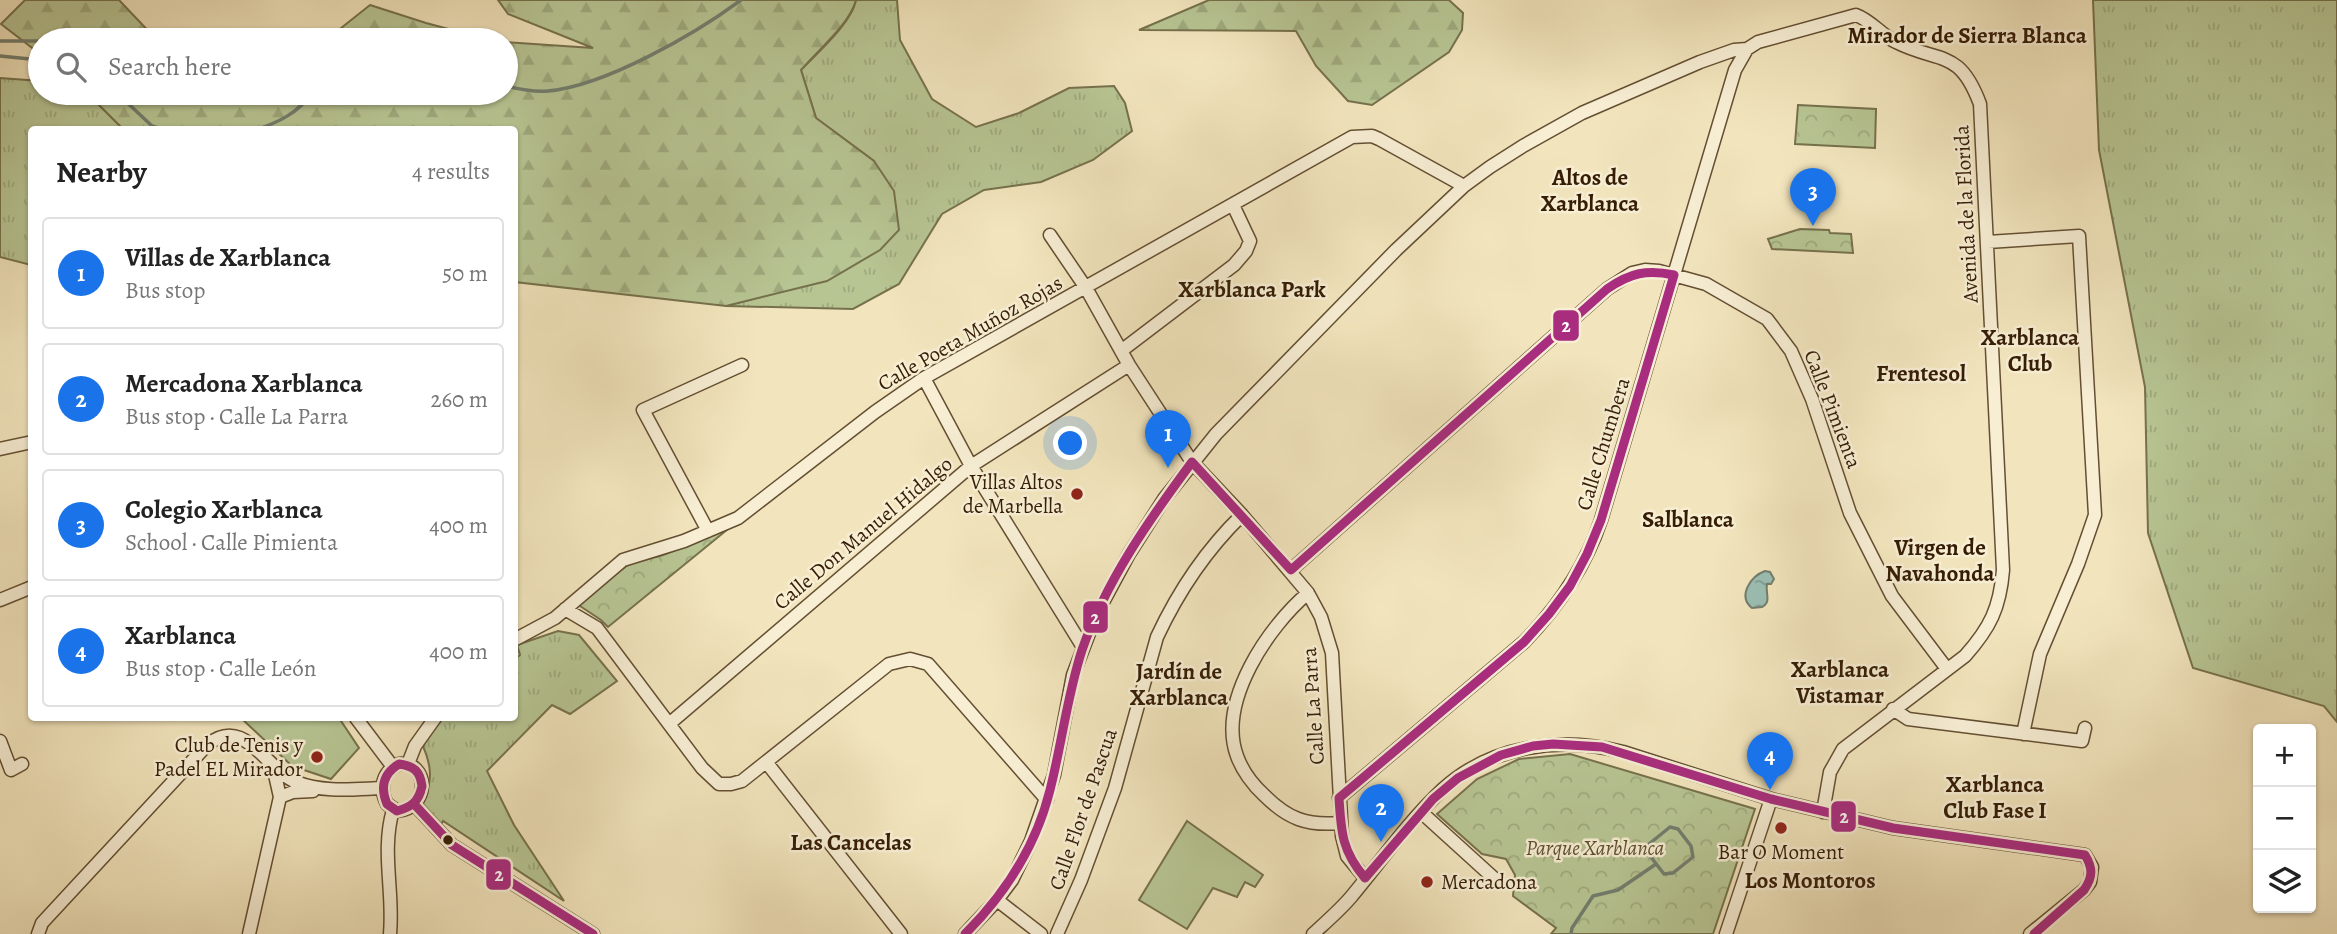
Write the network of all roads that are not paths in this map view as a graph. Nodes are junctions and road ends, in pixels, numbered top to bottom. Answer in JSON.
{"nodes":[{"id":1,"x":1747,"y":49,"type":"junction"},
{"id":2,"x":1710,"y":58,"type":"junction"},
{"id":3,"x":1734,"y":70,"type":"junction"},
{"id":4,"x":1464,"y":186,"type":"junction"},
{"id":5,"x":1233,"y":205,"type":"junction"},
{"id":6,"x":1050,"y":235,"type":"dead end"},
{"id":7,"x":1987,"y":242,"type":"junction"},
{"id":8,"x":1674,"y":275,"type":"junction"},
{"id":9,"x":1086,"y":288,"type":"junction"},
{"id":10,"x":1121,"y":351,"type":"junction"},
{"id":11,"x":742,"y":365,"type":"dead end"},
{"id":12,"x":1129,"y":365,"type":"junction"},
{"id":13,"x":924,"y":378,"type":"junction"},
{"id":14,"x":28,"y":443,"type":"edge"},
{"id":15,"x":0,"y":449,"type":"edge"},
{"id":16,"x":1192,"y":462,"type":"junction"},
{"id":17,"x":971,"y":466,"type":"junction"},
{"id":18,"x":1242,"y":515,"type":"junction"},
{"id":19,"x":708,"y":531,"type":"junction"},
{"id":20,"x":1291,"y":570,"type":"junction"},
{"id":21,"x":28,"y":589,"type":"edge"},
{"id":22,"x":1308,"y":593,"type":"junction"},
{"id":23,"x":0,"y":600,"type":"edge"},
{"id":24,"x":565,"y":609,"type":"junction"},
{"id":25,"x":518,"y":638,"type":"edge"},
{"id":26,"x":1083,"y":647,"type":"junction"},
{"id":27,"x":1947,"y":669,"type":"junction"},
{"id":28,"x":1893,"y":709,"type":"junction"},
{"id":29,"x":358,"y":721,"type":"edge"},
{"id":30,"x":433,"y":721,"type":"edge"},
{"id":31,"x":668,"y":724,"type":"junction"},
{"id":32,"x":2085,"y":728,"type":"dead end"},
{"id":33,"x":2023,"y":734,"type":"junction"},
{"id":34,"x":0,"y":741,"type":"edge"},
{"id":35,"x":767,"y":763,"type":"junction"},
{"id":36,"x":22,"y":764,"type":"dead end"},
{"id":37,"x":408,"y":764,"type":"junction"},
{"id":38,"x":273,"y":766,"type":"junction"},
{"id":39,"x":393,"y":766,"type":"junction"},
{"id":40,"x":316,"y":788,"type":"junction"},
{"id":41,"x":382,"y":788,"type":"junction"},
{"id":42,"x":280,"y":797,"type":"junction"},
{"id":43,"x":1339,"y":798,"type":"junction"},
{"id":44,"x":1771,"y":799,"type":"junction"},
{"id":45,"x":1047,"y":800,"type":"junction"},
{"id":46,"x":414,"y":804,"type":"junction"},
{"id":47,"x":393,"y":810,"type":"junction"},
{"id":48,"x":1422,"y":812,"type":"junction"},
{"id":49,"x":1823,"y":812,"type":"junction"},
{"id":50,"x":1340,"y":822,"type":"junction"},
{"id":51,"x":1365,"y":878,"type":"junction"},
{"id":52,"x":1497,"y":881,"type":"dead end"},
{"id":53,"x":997,"y":900,"type":"junction"},
{"id":54,"x":2034,"y":932,"type":"edge"},
{"id":55,"x":38,"y":934,"type":"edge"},
{"id":56,"x":249,"y":934,"type":"edge"},
{"id":57,"x":390,"y":934,"type":"edge"},
{"id":58,"x":593,"y":934,"type":"edge"},
{"id":59,"x":901,"y":934,"type":"edge"},
{"id":60,"x":965,"y":934,"type":"edge"},
{"id":61,"x":1041,"y":934,"type":"edge"},
{"id":62,"x":1057,"y":934,"type":"edge"},
{"id":63,"x":1313,"y":934,"type":"edge"},
{"id":64,"x":1726,"y":934,"type":"edge"}],
"edges":[{"from":1,"to":2,"type":"street","name":"Avenida de la Florida"},
{"from":1,"to":3,"type":"street","name":"Calle Chumbera"},
{"from":1,"to":7,"type":"street","name":"Avenida de la Florida"},
{"from":2,"to":3,"type":"street"},
{"from":2,"to":4,"type":"street","name":"Avenida de la Florida"},
{"from":3,"to":8,"type":"street","name":"Calle Chumbera"},
{"from":4,"to":5,"type":"street","name":"Calle Poeta Muñoz Rojas"},
{"from":4,"to":16,"type":"street","name":"Avenida de la Florida"},
{"from":5,"to":9,"type":"street","name":"Calle Poeta Muñoz Rojas"},
{"from":5,"to":10,"type":"street"},
{"from":6,"to":9,"type":"street","name":"Calle La Parra"},
{"from":7,"to":27,"type":"street","name":"Avenida de la Florida"},
{"from":7,"to":33,"type":"street"},
{"from":8,"to":20,"type":"street","name":"Calle Pimienta"},
{"from":8,"to":27,"type":"street","name":"Calle Pimienta"},
{"from":8,"to":43,"type":"street","name":"Calle Chumbera"},
{"from":9,"to":10,"type":"street","name":"Calle La Parra"},
{"from":9,"to":13,"type":"street","name":"Calle Poeta Muñoz Rojas"},
{"from":10,"to":12,"type":"street","name":"Calle La Parra"},
{"from":11,"to":19,"type":"street"},
{"from":12,"to":16,"type":"street","name":"Calle La Parra"},
{"from":12,"to":17,"type":"street","name":"Calle Don Manuel Hidalgo"},
{"from":13,"to":17,"type":"street"},
{"from":13,"to":19,"type":"street","name":"Calle Poeta Muñoz Rojas"},
{"from":14,"to":15,"type":"street"},
{"from":16,"to":18,"type":"street","name":"Calle La Parra"},
{"from":16,"to":26,"type":"street","name":"Avenida de la Florida"},
{"from":17,"to":26,"type":"street"},
{"from":17,"to":31,"type":"street","name":"Calle Don Manuel Hidalgo"},
{"from":18,"to":20,"type":"street","name":"Calle La Parra"},
{"from":18,"to":62,"type":"street","name":"Calle Flor de Pascua"},
{"from":19,"to":24,"type":"street","name":"Calle Poeta Muñoz Rojas"},
{"from":20,"to":22,"type":"street","name":"Calle La Parra"},
{"from":21,"to":23,"type":"street"},
{"from":22,"to":43,"type":"street","name":"Calle La Parra"},
{"from":22,"to":50,"type":"street"},
{"from":24,"to":25,"type":"street","name":"Calle Poeta Muñoz Rojas"},
{"from":24,"to":31,"type":"street"},
{"from":26,"to":45,"type":"street","name":"Avenida de la Florida"},
{"from":27,"to":28,"type":"street","name":"Avenida de la Florida"},
{"from":28,"to":33,"type":"street"},
{"from":28,"to":49,"type":"street","name":"Avenida de la Florida"},
{"from":29,"to":39,"type":"street"},
{"from":30,"to":37,"type":"street"},
{"from":31,"to":35,"type":"street"},
{"from":32,"to":33,"type":"street"},
{"from":34,"to":36,"type":"street"},
{"from":35,"to":45,"type":"street"},
{"from":35,"to":59,"type":"street"},
{"from":37,"to":39,"type":"street"},
{"from":37,"to":46,"type":"street"},
{"from":38,"to":40,"type":"street"},
{"from":38,"to":42,"type":"street"},
{"from":38,"to":55,"type":"street"},
{"from":39,"to":41,"type":"street"},
{"from":40,"to":41,"type":"street"},
{"from":40,"to":42,"type":"street"},
{"from":41,"to":47,"type":"street"},
{"from":42,"to":56,"type":"street"},
{"from":43,"to":50,"type":"street","name":"Calle La Parra"},
{"from":44,"to":48,"type":"street"},
{"from":44,"to":49,"type":"street"},
{"from":44,"to":64,"type":"street"},
{"from":45,"to":53,"type":"street","name":"Avenida de la Florida"},
{"from":46,"to":47,"type":"street"},
{"from":46,"to":58,"type":"street"},
{"from":47,"to":57,"type":"street"},
{"from":48,"to":51,"type":"street"},
{"from":48,"to":52,"type":"street"},
{"from":49,"to":54,"type":"street"},
{"from":50,"to":51,"type":"street","name":"Calle La Parra"},
{"from":51,"to":63,"type":"street"},
{"from":53,"to":60,"type":"street","name":"Avenida de la Florida"},
{"from":53,"to":61,"type":"street"}]}
